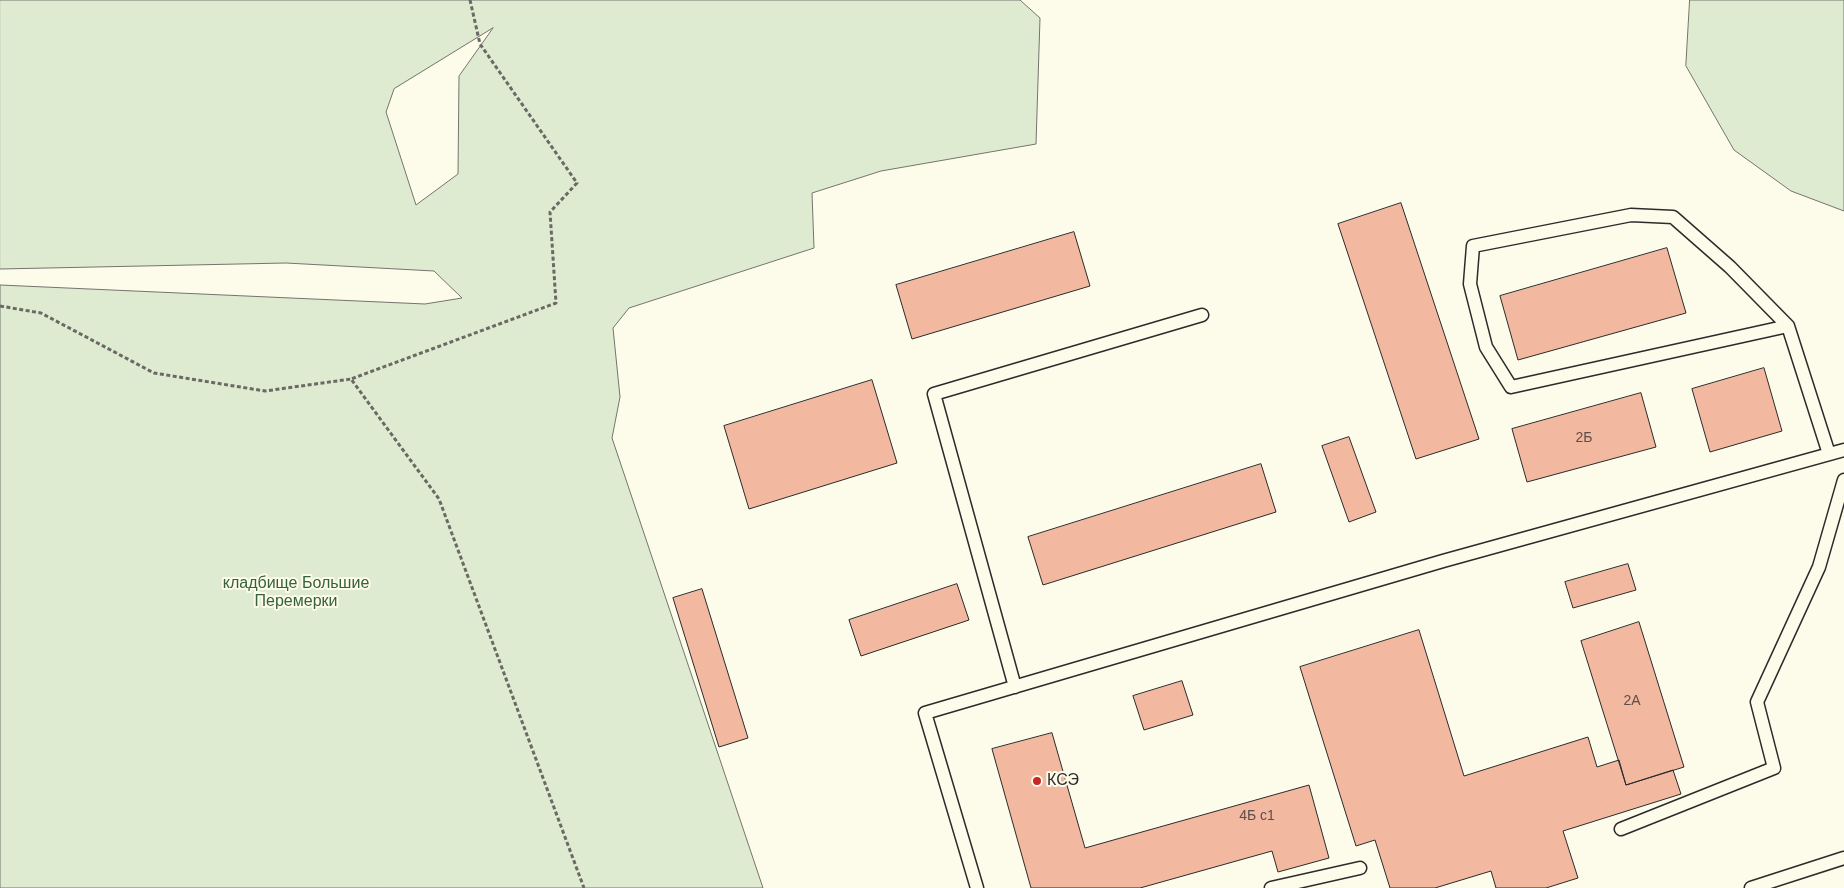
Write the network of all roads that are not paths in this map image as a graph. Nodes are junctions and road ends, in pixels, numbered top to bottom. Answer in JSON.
{"nodes":[{"id":1,"x":1202,"y":315,"type":"dead end"},
{"id":2,"x":1788,"y":326,"type":"junction"},
{"id":3,"x":1844,"y":450,"type":"edge"},
{"id":4,"x":1829,"y":454,"type":"junction"},
{"id":5,"x":1844,"y":480,"type":"edge"},
{"id":6,"x":1015,"y":687,"type":"junction"},
{"id":7,"x":1621,"y":829,"type":"dead end"},
{"id":8,"x":1844,"y":858,"type":"edge"},
{"id":9,"x":1360,"y":868,"type":"dead end"},
{"id":10,"x":977,"y":888,"type":"edge"},
{"id":11,"x":1271,"y":888,"type":"edge"},
{"id":12,"x":1751,"y":888,"type":"edge"}],
"edges":[{"from":1,"to":6,"type":"lane"},
{"from":2,"to":2,"type":"lane"},
{"from":2,"to":4,"type":"lane"},
{"from":3,"to":4,"type":"lane"},
{"from":4,"to":6,"type":"lane"},
{"from":5,"to":7,"type":"lane"},
{"from":6,"to":10,"type":"lane"},
{"from":8,"to":12,"type":"lane"},
{"from":9,"to":11,"type":"lane"}]}
